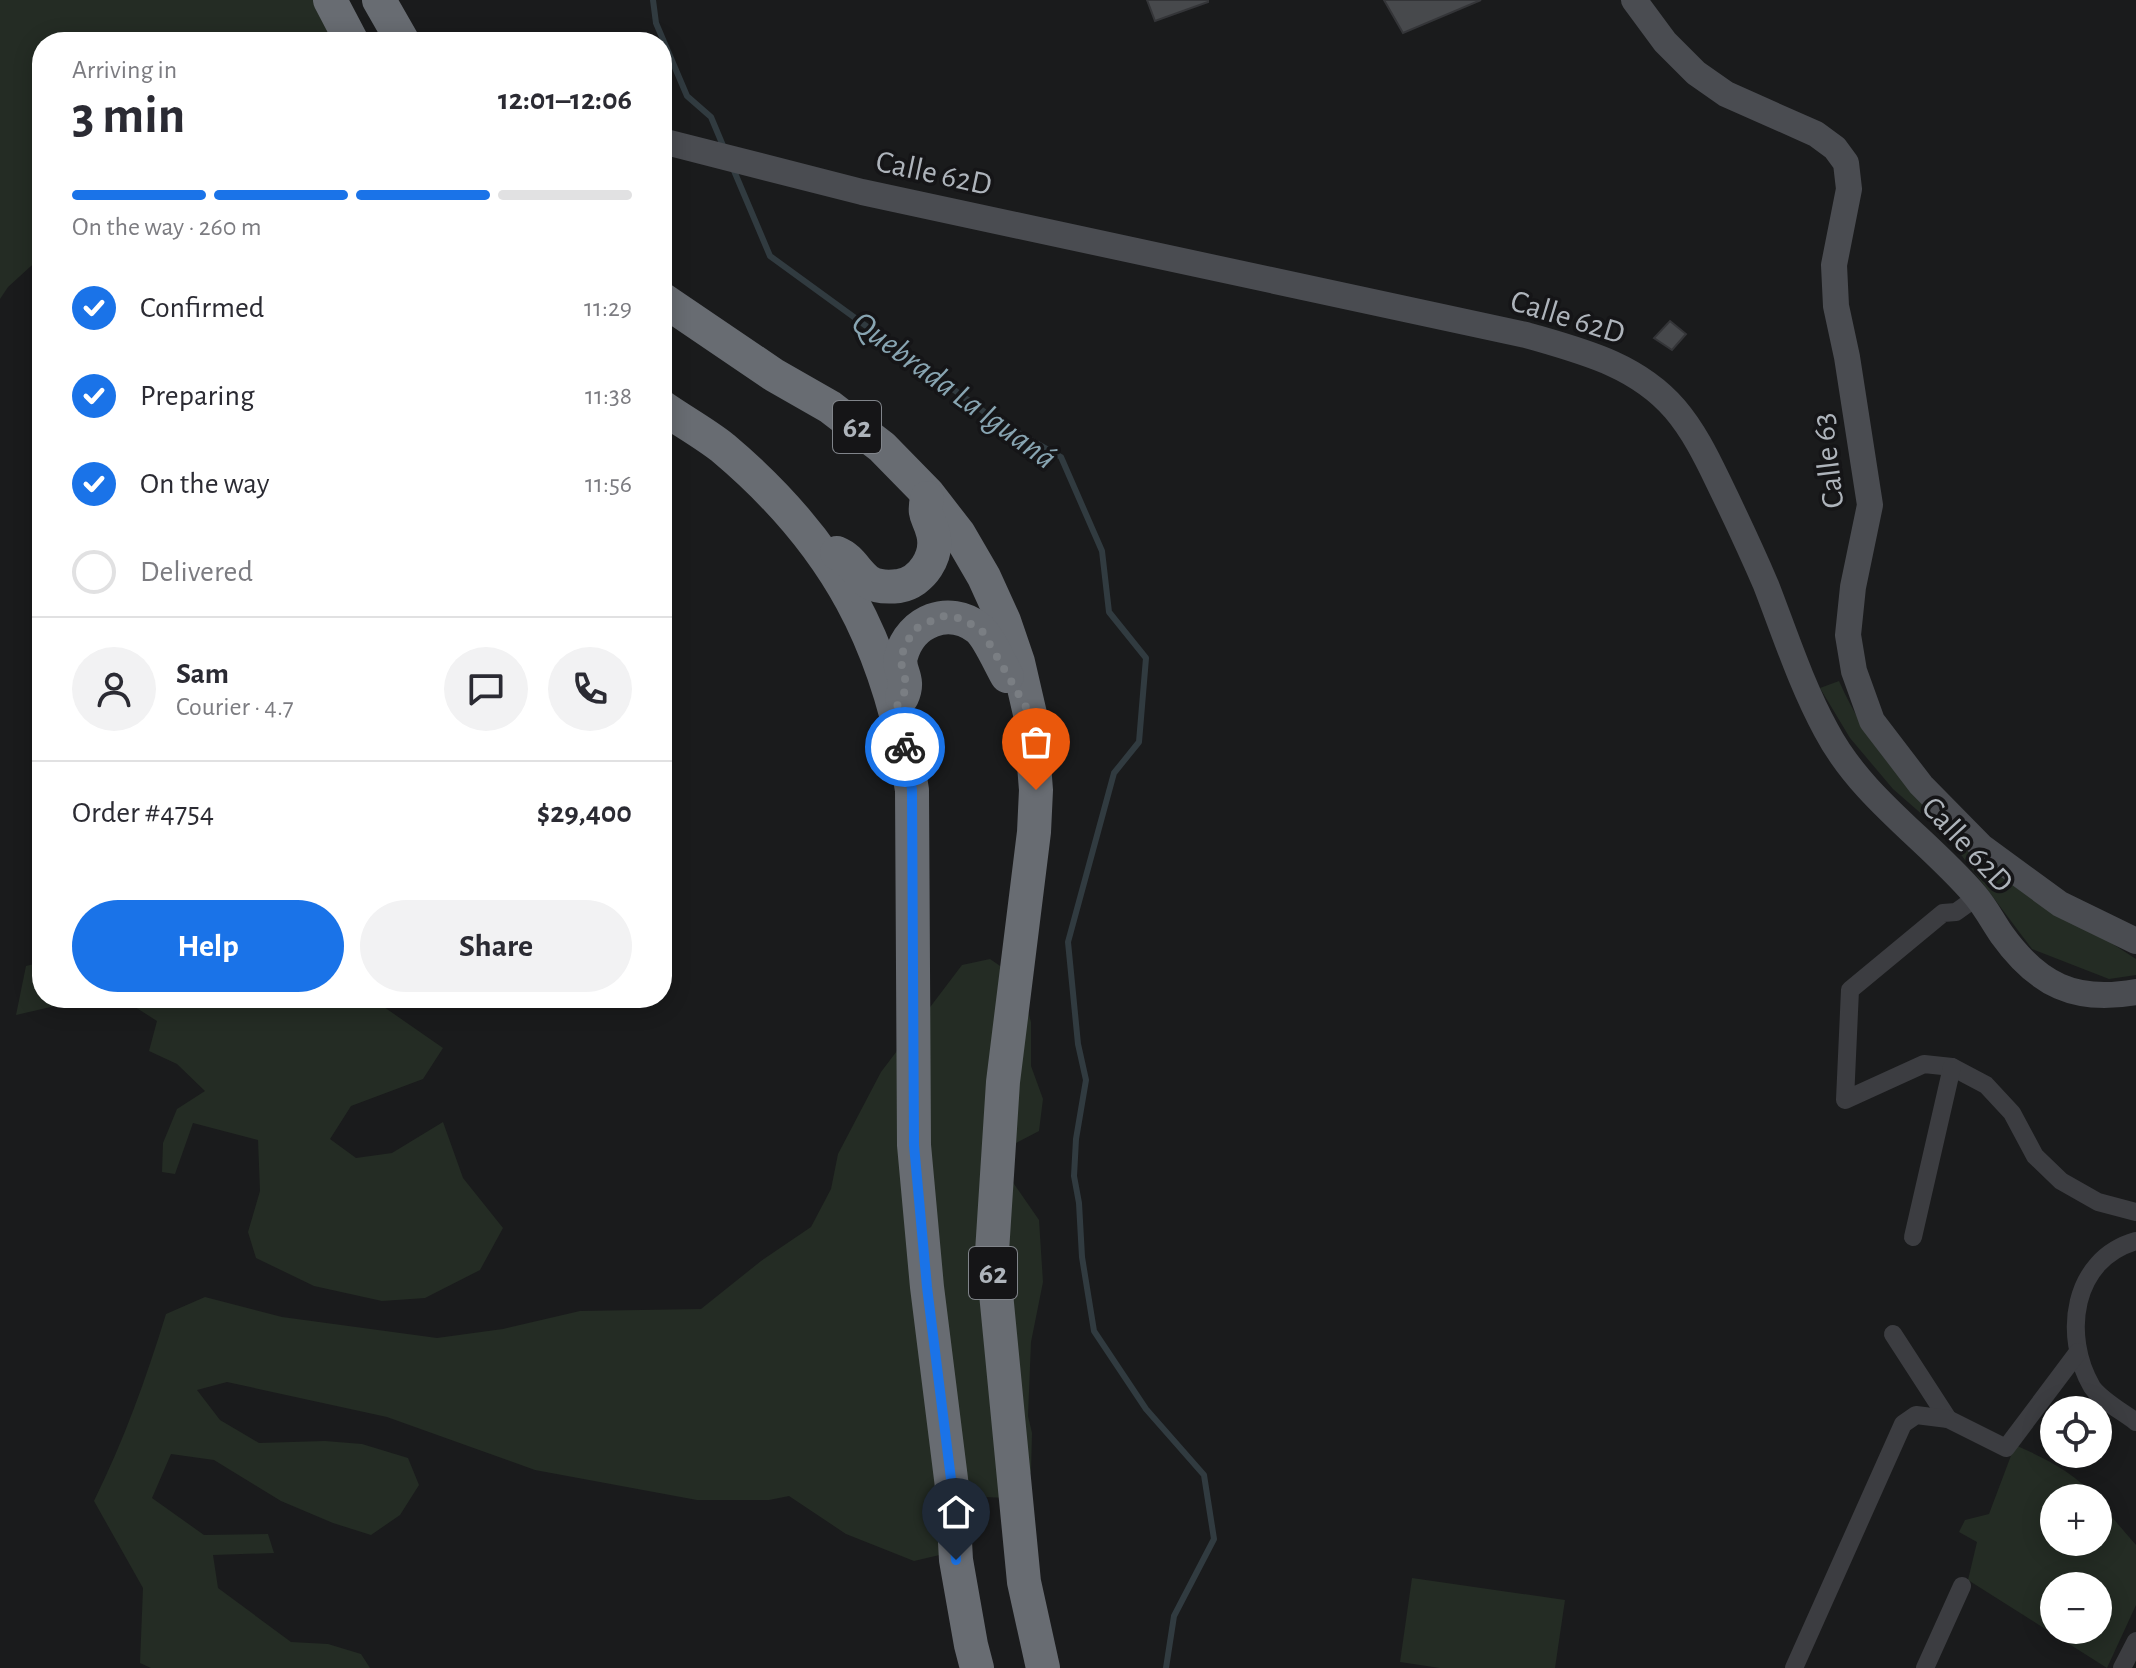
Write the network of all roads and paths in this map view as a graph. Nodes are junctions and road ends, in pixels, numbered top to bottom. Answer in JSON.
{"nodes":[{"id":1,"x":330,"y":0,"type":"edge"},
{"id":2,"x":379,"y":0,"type":"edge"},
{"id":3,"x":1634,"y":0,"type":"edge"},
{"id":4,"x":347,"y":32,"type":"edge"},
{"id":5,"x":397,"y":32,"type":"edge"},
{"id":6,"x":672,"y":144,"type":"edge"},
{"id":7,"x":672,"y":306,"type":"edge"},
{"id":8,"x":672,"y":414,"type":"edge"},
{"id":9,"x":928,"y":494,"type":"junction"},
{"id":10,"x":818,"y":546,"type":"junction"},
{"id":11,"x":896,"y":708,"type":"junction"},
{"id":12,"x":1030,"y":714,"type":"junction"},
{"id":13,"x":1977,"y":897,"type":"junction"},
{"id":14,"x":2136,"y":941,"type":"edge"},
{"id":15,"x":2136,"y":992,"type":"edge"},
{"id":16,"x":1952,"y":1067,"type":"junction"},
{"id":17,"x":2136,"y":1212,"type":"edge"},
{"id":18,"x":1913,"y":1237,"type":"dead end"},
{"id":19,"x":2136,"y":1241,"type":"edge"},
{"id":20,"x":1893,"y":1334,"type":"dead end"},
{"id":21,"x":2078,"y":1352,"type":"junction"},
{"id":22,"x":1948,"y":1419,"type":"junction"},
{"id":23,"x":2136,"y":1422,"type":"edge"},
{"id":24,"x":1962,"y":1586,"type":"dead end"},
{"id":25,"x":2136,"y":1641,"type":"edge"},
{"id":26,"x":977,"y":1668,"type":"edge"},
{"id":27,"x":1043,"y":1668,"type":"edge"},
{"id":28,"x":1794,"y":1668,"type":"edge"},
{"id":29,"x":1925,"y":1668,"type":"edge"},
{"id":30,"x":2122,"y":1668,"type":"edge"}],
"edges":[{"from":1,"to":4,"type":"highway"},
{"from":2,"to":5,"type":"highway"},
{"from":3,"to":14,"type":"main road","name":"Calle 63"},
{"from":6,"to":13,"type":"main road","name":"Calle 62D"},
{"from":7,"to":9,"type":"highway","number":"62"},
{"from":8,"to":10,"type":"highway","number":"62"},
{"from":9,"to":10,"type":"highway"},
{"from":9,"to":12,"type":"highway","number":"62"},
{"from":10,"to":11,"type":"highway","number":"62"},
{"from":11,"to":12,"type":"highway"},
{"from":11,"to":26,"type":"highway","number":"62"},
{"from":12,"to":27,"type":"highway","number":"62"},
{"from":13,"to":15,"type":"main road","name":"Calle 62D"},
{"from":13,"to":16,"type":"street"},
{"from":16,"to":17,"type":"street"},
{"from":16,"to":18,"type":"street"},
{"from":19,"to":21,"type":"street"},
{"from":20,"to":22,"type":"street"},
{"from":21,"to":22,"type":"street"},
{"from":21,"to":23,"type":"street"},
{"from":22,"to":28,"type":"street"},
{"from":24,"to":29,"type":"street"},
{"from":25,"to":30,"type":"street"}]}
